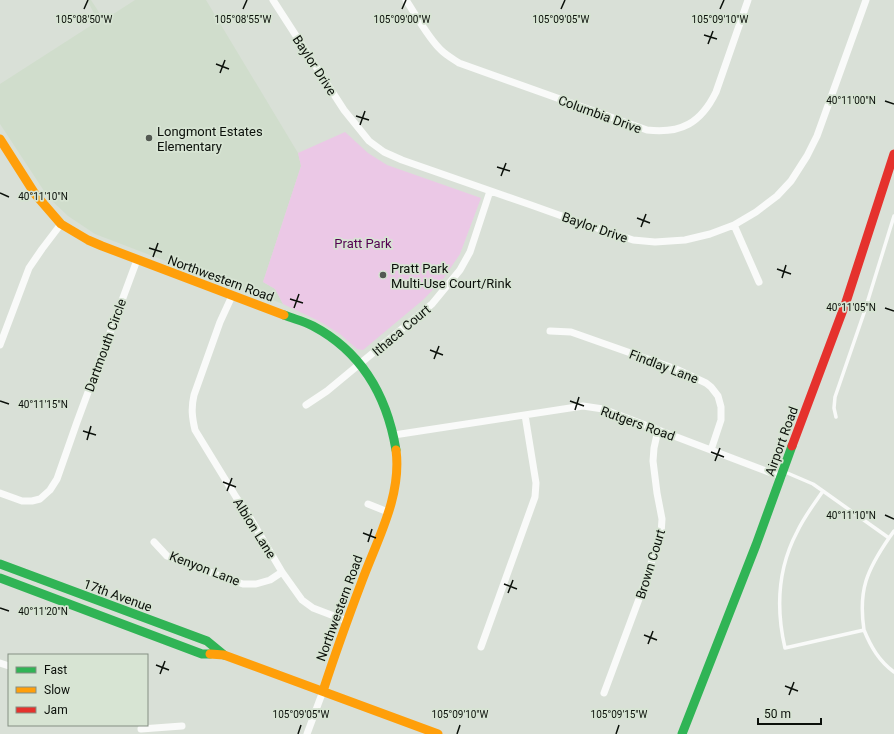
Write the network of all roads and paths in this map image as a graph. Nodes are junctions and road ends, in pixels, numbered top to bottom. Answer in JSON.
{"nodes":[{"id":1,"x":273,"y":0,"type":"edge"},
{"id":2,"x":406,"y":0,"type":"edge"},
{"id":3,"x":748,"y":0,"type":"edge"},
{"id":4,"x":866,"y":0,"type":"edge"},
{"id":5,"x":0,"y":139,"type":"edge"},
{"id":6,"x":894,"y":154,"type":"edge"},
{"id":7,"x":490,"y":191,"type":"junction"},
{"id":8,"x":894,"y":216,"type":"edge"},
{"id":9,"x":61,"y":224,"type":"junction"},
{"id":10,"x":734,"y":225,"type":"junction"},
{"id":11,"x":136,"y":260,"type":"junction"},
{"id":12,"x":759,"y":282,"type":"dead end"},
{"id":13,"x":232,"y":296,"type":"junction"},
{"id":14,"x":550,"y":331,"type":"dead end"},
{"id":15,"x":0,"y":345,"type":"edge"},
{"id":16,"x":360,"y":364,"type":"junction"},
{"id":17,"x":306,"y":405,"type":"dead end"},
{"id":18,"x":525,"y":415,"type":"junction"},
{"id":19,"x":836,"y":417,"type":"dead end"},
{"id":20,"x":658,"y":430,"type":"junction"},
{"id":21,"x":394,"y":435,"type":"junction"},
{"id":22,"x":711,"y":450,"type":"junction"},
{"id":23,"x":783,"y":475,"type":"junction"},
{"id":24,"x":823,"y":491,"type":"junction"},
{"id":25,"x":0,"y":493,"type":"edge"},
{"id":26,"x":368,"y":504,"type":"dead end"},
{"id":27,"x":388,"y":512,"type":"junction"},
{"id":28,"x":894,"y":531,"type":"edge"},
{"id":29,"x":889,"y":538,"type":"junction"},
{"id":30,"x":154,"y":542,"type":"dead end"},
{"id":31,"x":0,"y":564,"type":"edge"},
{"id":32,"x":282,"y":572,"type":"junction"},
{"id":33,"x":0,"y":578,"type":"edge"},
{"id":34,"x":347,"y":621,"type":"junction"},
{"id":35,"x":864,"y":630,"type":"junction"},
{"id":36,"x":481,"y":647,"type":"dead end"},
{"id":37,"x":224,"y":655,"type":"junction"},
{"id":38,"x":894,"y":672,"type":"edge"},
{"id":39,"x":322,"y":691,"type":"junction"},
{"id":40,"x":604,"y":693,"type":"dead end"},
{"id":41,"x":182,"y":726,"type":"dead end"},
{"id":42,"x":140,"y":729,"type":"edge"},
{"id":43,"x":307,"y":734,"type":"edge"},
{"id":44,"x":438,"y":734,"type":"edge"},
{"id":45,"x":682,"y":734,"type":"edge"}],
"edges":[{"from":1,"to":7,"type":"street","name":"Baylor Drive"},
{"from":2,"to":3,"type":"street","name":"Columbia Drive"},
{"from":4,"to":10,"type":"street","name":"Baylor Drive"},
{"from":5,"to":9,"type":"main road","name":"Northwestern Road"},
{"from":6,"to":23,"type":"main road","name":"Airport Road"},
{"from":7,"to":10,"type":"street","name":"Baylor Drive"},
{"from":7,"to":16,"type":"street","name":"Ithaca Court"},
{"from":8,"to":19,"type":"lane"},
{"from":9,"to":11,"type":"main road","name":"Northwestern Road"},
{"from":9,"to":15,"type":"street"},
{"from":10,"to":12,"type":"street"},
{"from":11,"to":13,"type":"main road","name":"Northwestern Road"},
{"from":11,"to":25,"type":"street","name":"Dartmouth Circle"},
{"from":13,"to":16,"type":"main road","name":"Northwestern Road"},
{"from":13,"to":32,"type":"street","name":"Albion Lane"},
{"from":14,"to":22,"type":"street","name":"Findlay Lane"},
{"from":16,"to":17,"type":"street","name":"Ithaca Court"},
{"from":16,"to":21,"type":"main road","name":"Northwestern Road"},
{"from":18,"to":20,"type":"street","name":"Rutgers Road"},
{"from":18,"to":21,"type":"street","name":"Rutgers Road"},
{"from":18,"to":36,"type":"street"},
{"from":20,"to":22,"type":"street","name":"Rutgers Road"},
{"from":20,"to":40,"type":"street","name":"Brown Court"},
{"from":21,"to":27,"type":"main road","name":"Northwestern Road"},
{"from":22,"to":23,"type":"street","name":"Rutgers Road"},
{"from":23,"to":24,"type":"lane"},
{"from":23,"to":45,"type":"main road","name":"Airport Road"},
{"from":24,"to":29,"type":"lane"},
{"from":24,"to":35,"type":"lane"},
{"from":26,"to":27,"type":"street"},
{"from":27,"to":34,"type":"main road","name":"Northwestern Road"},
{"from":28,"to":29,"type":"lane"},
{"from":29,"to":35,"type":"lane"},
{"from":30,"to":32,"type":"street","name":"Kenyon Lane"},
{"from":31,"to":37,"type":"main road","name":"17th Avenue"},
{"from":32,"to":34,"type":"street","name":"Albion Lane"},
{"from":33,"to":37,"type":"main road","name":"17th Avenue"},
{"from":34,"to":39,"type":"main road","name":"Northwestern Road"},
{"from":35,"to":38,"type":"lane"},
{"from":37,"to":39,"type":"main road","name":"17th Avenue"},
{"from":39,"to":43,"type":"street"},
{"from":39,"to":44,"type":"main road","name":"17th Avenue"},
{"from":41,"to":42,"type":"street"}]}
